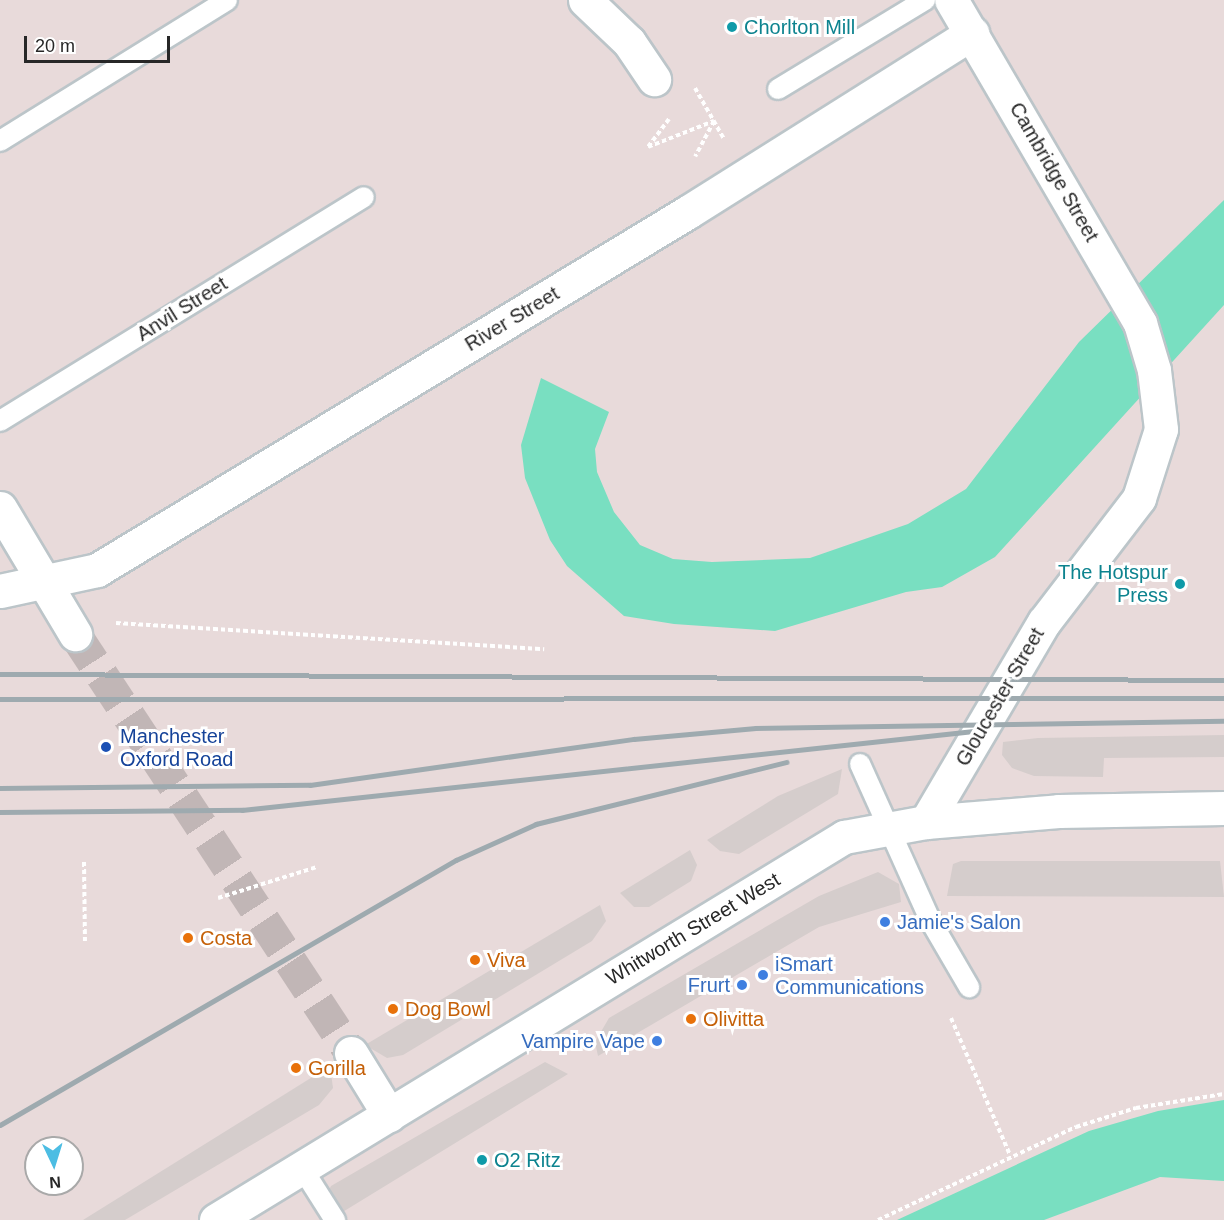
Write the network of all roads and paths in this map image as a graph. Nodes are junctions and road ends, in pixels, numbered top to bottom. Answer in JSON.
{"nodes":[{"id":1,"x":227,"y":0,"type":"edge"},
{"id":2,"x":585,"y":0,"type":"edge"},
{"id":3,"x":925,"y":0,"type":"edge"},
{"id":4,"x":951,"y":0,"type":"edge"},
{"id":5,"x":972,"y":33,"type":"junction"},
{"id":6,"x":654,"y":80,"type":"joint"},
{"id":7,"x":693,"y":85,"type":"junction"},
{"id":8,"x":778,"y":89,"type":"dead end"},
{"id":9,"x":687,"y":94,"type":"dead end"},
{"id":10,"x":674,"y":112,"type":"dead end"},
{"id":11,"x":714,"y":121,"type":"junction"},
{"id":12,"x":0,"y":141,"type":"edge"},
{"id":13,"x":744,"y":176,"type":"junction"},
{"id":14,"x":364,"y":197,"type":"dead end"},
{"id":15,"x":688,"y":212,"type":"junction"},
{"id":16,"x":1149,"y":349,"type":"joint"},
{"id":17,"x":0,"y":421,"type":"edge"},
{"id":18,"x":0,"y":508,"type":"edge"},
{"id":19,"x":40,"y":579,"type":"junction"},
{"id":20,"x":0,"y":591,"type":"edge"},
{"id":21,"x":70,"y":627,"type":"joint"},
{"id":22,"x":544,"y":649,"type":"dead end"},
{"id":23,"x":860,"y":764,"type":"dead end"},
{"id":24,"x":1224,"y":808,"type":"edge"},
{"id":25,"x":926,"y":822,"type":"junction"},
{"id":26,"x":892,"y":827,"type":"junction"},
{"id":27,"x":84,"y":862,"type":"dead end"},
{"id":28,"x":316,"y":867,"type":"dead end"},
{"id":29,"x":218,"y":898,"type":"dead end"},
{"id":30,"x":85,"y":941,"type":"dead end"},
{"id":31,"x":969,"y":987,"type":"dead end"},
{"id":32,"x":947,"y":1009,"type":"dead end"},
{"id":33,"x":351,"y":1053,"type":"tunnel mouth"},
{"id":34,"x":1224,"y":1094,"type":"edge"},
{"id":35,"x":389,"y":1115,"type":"junction"},
{"id":36,"x":1010,"y":1155,"type":"junction"},
{"id":37,"x":302,"y":1168,"type":"junction"},
{"id":38,"x":216,"y":1220,"type":"edge"},
{"id":39,"x":334,"y":1220,"type":"edge"},
{"id":40,"x":878,"y":1220,"type":"edge"}],
"edges":[{"from":1,"to":12,"type":"lane"},
{"from":2,"to":6,"type":"street"},
{"from":3,"to":8,"type":"lane"},
{"from":4,"to":5,"type":"street","name":"Cambridge Street"},
{"from":5,"to":13,"type":"street","name":"River Street"},
{"from":5,"to":16,"type":"street","name":"Cambridge Street"},
{"from":6,"to":7,"type":"path"},
{"from":7,"to":9,"type":"path"},
{"from":7,"to":11,"type":"path"},
{"from":10,"to":11,"type":"path"},
{"from":11,"to":13,"type":"path"},
{"from":11,"to":15,"type":"path"},
{"from":13,"to":15,"type":"street","name":"River Street"},
{"from":14,"to":17,"type":"lane","name":"Anvil Street"},
{"from":15,"to":19,"type":"street","name":"River Street"},
{"from":16,"to":25,"type":"street","name":"Gloucester Street"},
{"from":18,"to":19,"type":"street"},
{"from":19,"to":20,"type":"street","name":"River Street"},
{"from":19,"to":21,"type":"street"},
{"from":21,"to":22,"type":"path"},
{"from":23,"to":26,"type":"lane"},
{"from":24,"to":25,"type":"street","name":"Whitworth Street West"},
{"from":25,"to":26,"type":"street","name":"Whitworth Street West"},
{"from":26,"to":31,"type":"lane"},
{"from":26,"to":35,"type":"street","name":"Whitworth Street West"},
{"from":27,"to":30,"type":"path"},
{"from":28,"to":29,"type":"path"},
{"from":32,"to":36,"type":"path"},
{"from":33,"to":35,"type":"street"},
{"from":34,"to":36,"type":"path"},
{"from":35,"to":37,"type":"street","name":"Whitworth Street West"},
{"from":36,"to":40,"type":"path"},
{"from":37,"to":38,"type":"street","name":"Whitworth Street West"},
{"from":37,"to":39,"type":"lane"}]}
